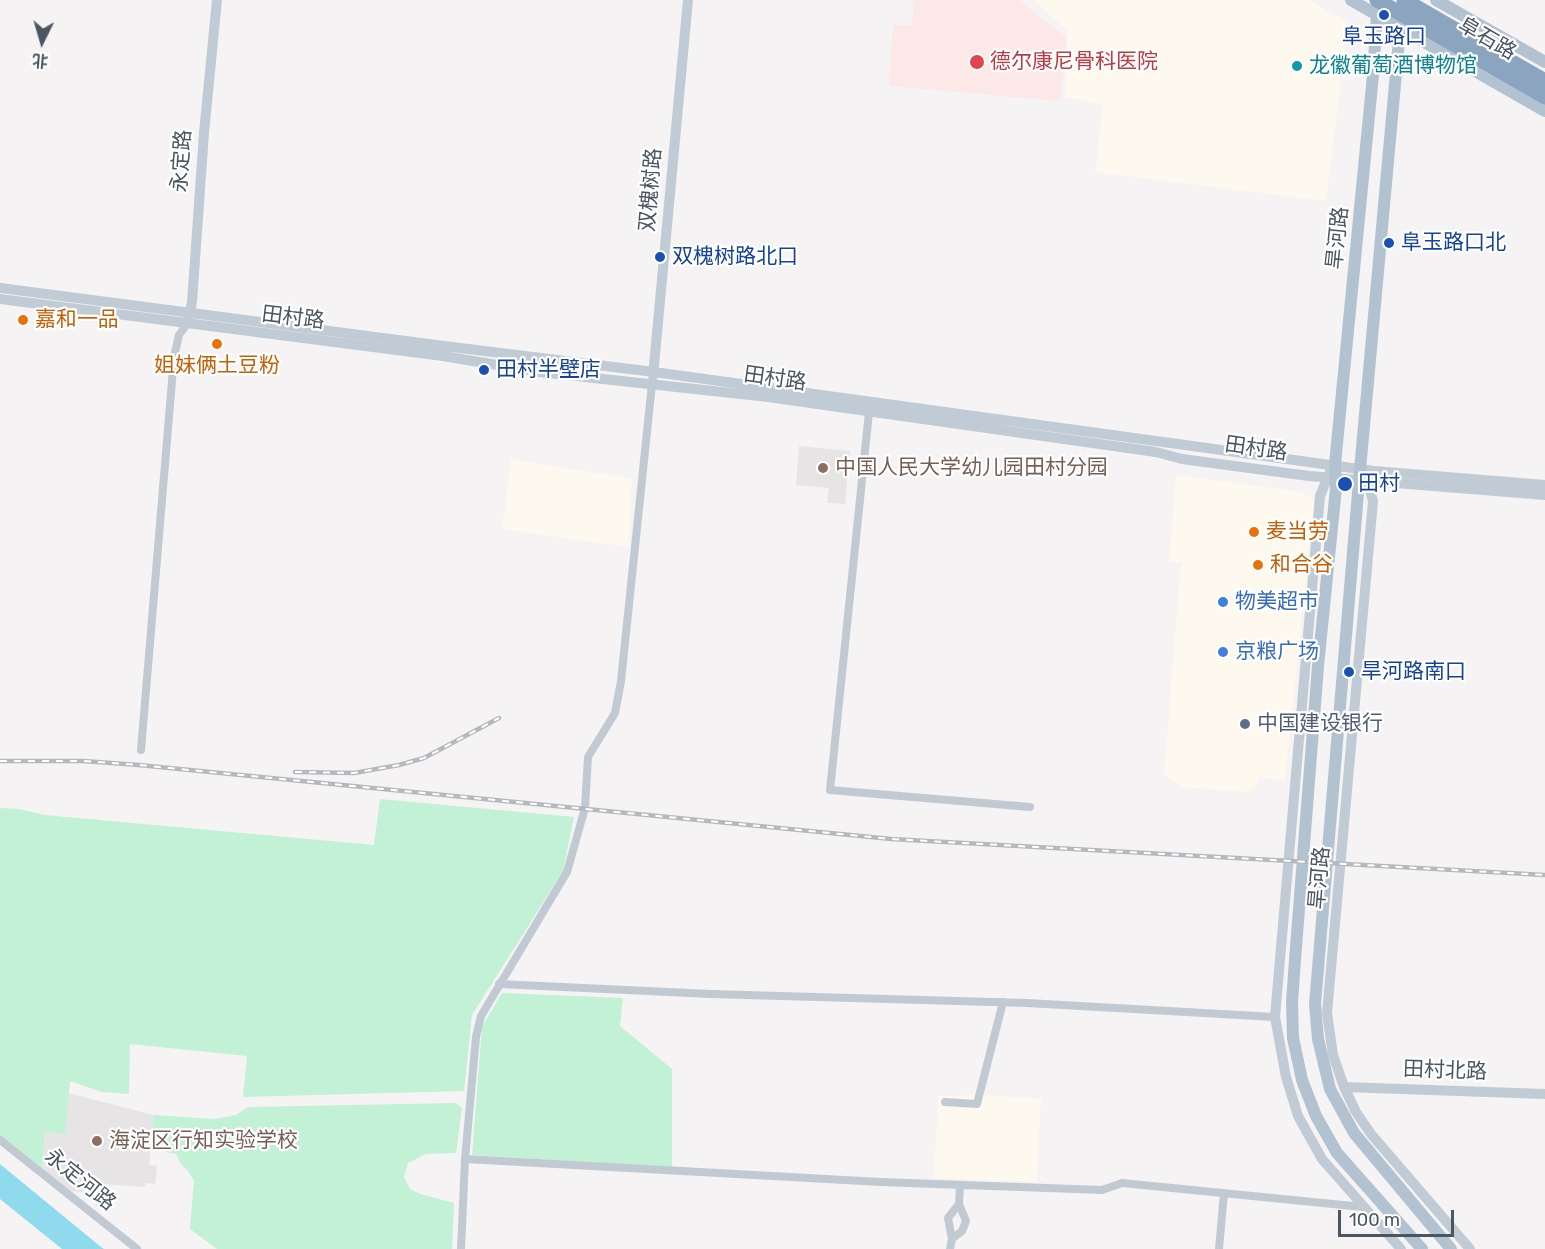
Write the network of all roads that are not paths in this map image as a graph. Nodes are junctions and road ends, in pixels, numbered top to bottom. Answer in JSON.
{"nodes":[{"id":1,"x":217,"y":0,"type":"edge"},
{"id":2,"x":688,"y":0,"type":"edge"},
{"id":3,"x":1351,"y":0,"type":"edge"},
{"id":4,"x":1403,"y":0,"type":"edge"},
{"id":5,"x":1436,"y":0,"type":"edge"},
{"id":6,"x":1377,"y":5,"type":"edge"},
{"id":7,"x":1400,"y":26,"type":"junction"},
{"id":8,"x":1545,"y":62,"type":"edge"},
{"id":9,"x":1545,"y":81,"type":"edge"},
{"id":10,"x":1545,"y":97,"type":"edge"},
{"id":11,"x":1545,"y":111,"type":"edge"},
{"id":12,"x":0,"y":288,"type":"edge"},
{"id":13,"x":0,"y":299,"type":"edge"},
{"id":14,"x":191,"y":312,"type":"junction"},
{"id":15,"x":187,"y":324,"type":"junction"},
{"id":16,"x":654,"y":372,"type":"junction"},
{"id":17,"x":652,"y":384,"type":"junction"},
{"id":18,"x":869,"y":412,"type":"junction"},
{"id":19,"x":1335,"y":464,"type":"junction"},
{"id":20,"x":1362,"y":477,"type":"junction"},
{"id":21,"x":1332,"y":478,"type":"junction"},
{"id":22,"x":1545,"y":485,"type":"edge"},
{"id":23,"x":1545,"y":495,"type":"edge"},
{"id":24,"x":1326,"y":597,"type":"junction"},
{"id":25,"x":1349,"y":608,"type":"junction"},
{"id":26,"x":1306,"y":657,"type":"junction"},
{"id":27,"x":1358,"y":669,"type":"junction"},
{"id":28,"x":141,"y":750,"type":"dead end"},
{"id":29,"x":1030,"y":807,"type":"dead end"},
{"id":30,"x":499,"y":984,"type":"junction"},
{"id":31,"x":1003,"y":1002,"type":"junction"},
{"id":32,"x":1275,"y":1017,"type":"junction"},
{"id":33,"x":1344,"y":1087,"type":"junction"},
{"id":34,"x":1545,"y":1094,"type":"edge"},
{"id":35,"x":945,"y":1102,"type":"dead end"},
{"id":36,"x":0,"y":1140,"type":"edge"},
{"id":37,"x":465,"y":1159,"type":"junction"},
{"id":38,"x":960,"y":1185,"type":"junction"},
{"id":39,"x":1224,"y":1193,"type":"junction"},
{"id":40,"x":1429,"y":1201,"type":"junction"},
{"id":41,"x":959,"y":1204,"type":"junction"},
{"id":42,"x":1363,"y":1207,"type":"junction"},
{"id":43,"x":952,"y":1239,"type":"junction"},
{"id":44,"x":137,"y":1249,"type":"edge"},
{"id":45,"x":461,"y":1249,"type":"edge"},
{"id":46,"x":950,"y":1249,"type":"edge"},
{"id":47,"x":1219,"y":1249,"type":"edge"},
{"id":48,"x":1401,"y":1249,"type":"edge"},
{"id":49,"x":1422,"y":1249,"type":"edge"},
{"id":50,"x":1452,"y":1249,"type":"edge"},
{"id":51,"x":1470,"y":1249,"type":"edge"}],
"edges":[{"from":1,"to":14,"type":"main road","name":"永定路"},
{"from":2,"to":16,"type":"main road","name":"双槐树路"},
{"from":3,"to":6,"type":"main road","name":"阜石路"},
{"from":4,"to":7,"type":"main road","name":"旱河路"},
{"from":4,"to":9,"type":"highway","name":"阜石路"},
{"from":5,"to":8,"type":"main road","name":"阜石路"},
{"from":6,"to":7,"type":"main road","name":"阜石路"},
{"from":6,"to":10,"type":"highway","name":"阜石路"},
{"from":6,"to":19,"type":"main road","name":"旱河路"},
{"from":7,"to":11,"type":"main road","name":"阜石路"},
{"from":7,"to":20,"type":"main road","name":"旱河路"},
{"from":12,"to":14,"type":"main road","name":"田村路"},
{"from":13,"to":15,"type":"main road","name":"田村路"},
{"from":14,"to":15,"type":"main road","name":"永定路"},
{"from":14,"to":16,"type":"main road","name":"田村路"},
{"from":15,"to":17,"type":"main road","name":"田村路"},
{"from":15,"to":28,"type":"street"},
{"from":16,"to":17,"type":"main road","name":"双槐树路"},
{"from":16,"to":19,"type":"main road","name":"田村路"},
{"from":17,"to":18,"type":"main road","name":"田村路"},
{"from":17,"to":30,"type":"street"},
{"from":18,"to":21,"type":"main road","name":"田村路"},
{"from":18,"to":29,"type":"street"},
{"from":19,"to":20,"type":"main road","name":"田村路"},
{"from":19,"to":21,"type":"main road","name":"旱河路"},
{"from":20,"to":21,"type":"main road","name":"田村路"},
{"from":20,"to":22,"type":"main road","name":"田村路"},
{"from":20,"to":23,"type":"main road","name":"田村路"},
{"from":20,"to":25,"type":"main road","name":"旱河路"},
{"from":20,"to":27,"type":"main road","name":"旱河路"},
{"from":21,"to":24,"type":"main road","name":"旱河路"},
{"from":21,"to":26,"type":"main road","name":"旱河路"},
{"from":24,"to":26,"type":"main road"},
{"from":24,"to":49,"type":"main road","name":"旱河路"},
{"from":25,"to":27,"type":"main road"},
{"from":25,"to":50,"type":"main road","name":"旱河路"},
{"from":26,"to":32,"type":"main road","name":"旱河路"},
{"from":27,"to":33,"type":"main road","name":"旱河路"},
{"from":30,"to":31,"type":"street"},
{"from":30,"to":37,"type":"street"},
{"from":31,"to":32,"type":"street"},
{"from":31,"to":35,"type":"street"},
{"from":32,"to":42,"type":"main road","name":"旱河路"},
{"from":33,"to":34,"type":"main road","name":"田村北路"},
{"from":33,"to":40,"type":"main road","name":"旱河路"},
{"from":36,"to":44,"type":"street","name":"永定河路"},
{"from":37,"to":38,"type":"street"},
{"from":37,"to":45,"type":"street"},
{"from":38,"to":39,"type":"street"},
{"from":38,"to":41,"type":"street"},
{"from":39,"to":42,"type":"street"},
{"from":39,"to":47,"type":"street"},
{"from":40,"to":50,"type":"main road"},
{"from":40,"to":51,"type":"main road","name":"旱河路"},
{"from":41,"to":43,"type":"street"},
{"from":41,"to":43,"type":"street"},
{"from":42,"to":48,"type":"main road","name":"旱河路"},
{"from":43,"to":46,"type":"street"}]}
